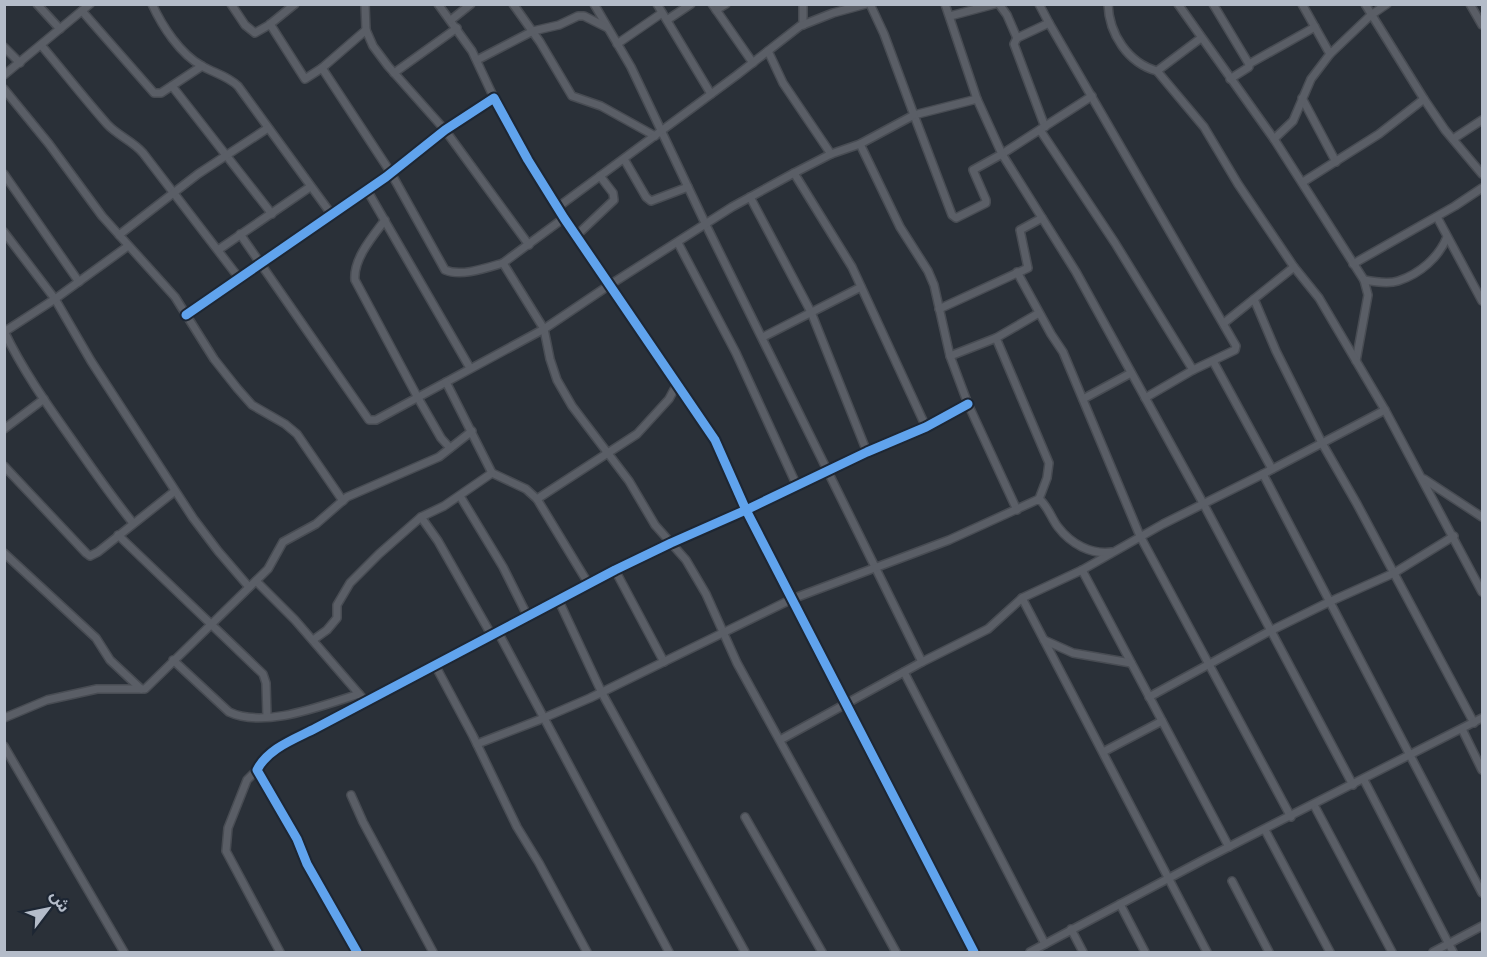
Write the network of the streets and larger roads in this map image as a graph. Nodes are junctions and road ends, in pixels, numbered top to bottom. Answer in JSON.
{"nodes":[{"id":1,"x":37,"y":4,"type":"edge"},
{"id":2,"x":90,"y":4,"type":"edge"},
{"id":3,"x":152,"y":4,"type":"edge"},
{"id":4,"x":231,"y":4,"type":"edge"},
{"id":5,"x":365,"y":4,"type":"edge"},
{"id":6,"x":438,"y":4,"type":"edge"},
{"id":7,"x":471,"y":4,"type":"edge"},
{"id":8,"x":513,"y":4,"type":"edge"},
{"id":9,"x":594,"y":4,"type":"edge"},
{"id":10,"x":657,"y":4,"type":"edge"},
{"id":11,"x":691,"y":4,"type":"edge"},
{"id":12,"x":726,"y":4,"type":"edge"},
{"id":13,"x":803,"y":4,"type":"edge"},
{"id":14,"x":868,"y":4,"type":"edge"},
{"id":15,"x":945,"y":4,"type":"edge"},
{"id":16,"x":997,"y":4,"type":"edge"},
{"id":17,"x":1039,"y":4,"type":"edge"},
{"id":18,"x":1108,"y":4,"type":"edge"},
{"id":19,"x":1178,"y":4,"type":"edge"},
{"id":20,"x":1213,"y":4,"type":"edge"},
{"id":21,"x":1302,"y":4,"type":"edge"},
{"id":22,"x":1365,"y":4,"type":"edge"},
{"id":23,"x":1386,"y":4,"type":"edge"},
{"id":24,"x":1470,"y":4,"type":"edge"},
{"id":25,"x":292,"y":6,"type":"edge"},
{"id":26,"x":714,"y":7,"type":"edge"},
{"id":27,"x":82,"y":11,"type":"junction"},
{"id":28,"x":662,"y":13,"type":"junction"},
{"id":29,"x":1371,"y":15,"type":"junction"},
{"id":30,"x":950,"y":16,"type":"junction"},
{"id":31,"x":451,"y":20,"type":"junction"},
{"id":32,"x":667,"y":20,"type":"junction"},
{"id":33,"x":1049,"y":23,"type":"junction"},
{"id":34,"x":270,"y":24,"type":"junction"},
{"id":35,"x":802,"y":25,"type":"junction"},
{"id":36,"x":1482,"y":25,"type":"edge"},
{"id":37,"x":608,"y":27,"type":"junction"},
{"id":38,"x":1315,"y":27,"type":"junction"},
{"id":39,"x":457,"y":28,"type":"junction"},
{"id":40,"x":60,"y":29,"type":"junction"},
{"id":41,"x":366,"y":30,"type":"junction"},
{"id":42,"x":533,"y":31,"type":"junction"},
{"id":43,"x":1017,"y":38,"type":"junction"},
{"id":44,"x":1201,"y":38,"type":"junction"},
{"id":45,"x":617,"y":44,"type":"junction"},
{"id":46,"x":41,"y":45,"type":"junction"},
{"id":47,"x":4,"y":47,"type":"edge"},
{"id":48,"x":768,"y":51,"type":"junction"},
{"id":49,"x":1330,"y":54,"type":"junction"},
{"id":50,"x":477,"y":60,"type":"junction"},
{"id":51,"x":20,"y":63,"type":"junction"},
{"id":52,"x":753,"y":63,"type":"junction"},
{"id":53,"x":1249,"y":64,"type":"junction"},
{"id":54,"x":202,"y":66,"type":"junction"},
{"id":55,"x":322,"y":68,"type":"junction"},
{"id":56,"x":1157,"y":71,"type":"junction"},
{"id":57,"x":394,"y":73,"type":"junction"},
{"id":58,"x":4,"y":75,"type":"edge"},
{"id":59,"x":1230,"y":79,"type":"junction"},
{"id":60,"x":172,"y":86,"type":"junction"},
{"id":61,"x":4,"y":89,"type":"edge"},
{"id":62,"x":711,"y":94,"type":"junction"},
{"id":63,"x":1092,"y":96,"type":"junction"},
{"id":64,"x":494,"y":98,"type":"junction"},
{"id":65,"x":1302,"y":98,"type":"junction"},
{"id":66,"x":977,"y":99,"type":"junction"},
{"id":67,"x":1424,"y":99,"type":"junction"},
{"id":68,"x":914,"y":115,"type":"junction"},
{"id":69,"x":1482,"y":120,"type":"edge"},
{"id":70,"x":268,"y":128,"type":"junction"},
{"id":71,"x":1043,"y":128,"type":"junction"},
{"id":72,"x":445,"y":130,"type":"junction"},
{"id":73,"x":662,"y":130,"type":"junction"},
{"id":74,"x":655,"y":136,"type":"junction"},
{"id":75,"x":1274,"y":139,"type":"junction"},
{"id":76,"x":1454,"y":140,"type":"junction"},
{"id":77,"x":860,"y":144,"type":"junction"},
{"id":78,"x":831,"y":154,"type":"junction"},
{"id":79,"x":1002,"y":154,"type":"junction"},
{"id":80,"x":227,"y":155,"type":"junction"},
{"id":81,"x":624,"y":159,"type":"junction"},
{"id":82,"x":1336,"y":162,"type":"junction"},
{"id":83,"x":391,"y":173,"type":"junction"},
{"id":84,"x":794,"y":173,"type":"junction"},
{"id":85,"x":4,"y":174,"type":"edge"},
{"id":86,"x":1482,"y":174,"type":"edge"},
{"id":87,"x":600,"y":176,"type":"junction"},
{"id":88,"x":1303,"y":182,"type":"junction"},
{"id":89,"x":310,"y":187,"type":"junction"},
{"id":90,"x":688,"y":187,"type":"junction"},
{"id":91,"x":1482,"y":188,"type":"edge"},
{"id":92,"x":367,"y":190,"type":"junction"},
{"id":93,"x":175,"y":192,"type":"junction"},
{"id":94,"x":750,"y":197,"type":"junction"},
{"id":95,"x":558,"y":207,"type":"junction"},
{"id":96,"x":272,"y":214,"type":"junction"},
{"id":97,"x":332,"y":215,"type":"junction"},
{"id":98,"x":1437,"y":217,"type":"junction"},
{"id":99,"x":564,"y":218,"type":"junction"},
{"id":100,"x":1042,"y":218,"type":"junction"},
{"id":101,"x":385,"y":220,"type":"junction"},
{"id":102,"x":705,"y":225,"type":"junction"},
{"id":103,"x":4,"y":232,"type":"edge"},
{"id":104,"x":240,"y":234,"type":"junction"},
{"id":105,"x":119,"y":235,"type":"junction"},
{"id":106,"x":578,"y":235,"type":"junction"},
{"id":107,"x":1448,"y":237,"type":"junction"},
{"id":108,"x":678,"y":243,"type":"junction"},
{"id":109,"x":529,"y":245,"type":"junction"},
{"id":110,"x":128,"y":246,"type":"junction"},
{"id":111,"x":218,"y":250,"type":"junction"},
{"id":112,"x":261,"y":263,"type":"junction"},
{"id":113,"x":503,"y":263,"type":"junction"},
{"id":114,"x":1353,"y":264,"type":"junction"},
{"id":115,"x":1294,"y":267,"type":"junction"},
{"id":116,"x":1017,"y":272,"type":"junction"},
{"id":117,"x":239,"y":278,"type":"junction"},
{"id":118,"x":1364,"y":280,"type":"junction"},
{"id":119,"x":80,"y":282,"type":"junction"},
{"id":120,"x":608,"y":286,"type":"junction"},
{"id":121,"x":861,"y":287,"type":"junction"},
{"id":122,"x":55,"y":299,"type":"junction"},
{"id":123,"x":1254,"y":299,"type":"junction"},
{"id":124,"x":1482,"y":301,"type":"edge"},
{"id":125,"x":939,"y":309,"type":"junction"},
{"id":126,"x":811,"y":312,"type":"junction"},
{"id":127,"x":1039,"y":313,"type":"junction"},
{"id":128,"x":186,"y":315,"type":"junction"},
{"id":129,"x":1224,"y":323,"type":"junction"},
{"id":130,"x":544,"y":329,"type":"junction"},
{"id":131,"x":5,"y":331,"type":"edge"},
{"id":132,"x":763,"y":337,"type":"junction"},
{"id":133,"x":996,"y":338,"type":"junction"},
{"id":134,"x":950,"y":356,"type":"junction"},
{"id":135,"x":1213,"y":361,"type":"junction"},
{"id":136,"x":1356,"y":361,"type":"junction"},
{"id":137,"x":470,"y":368,"type":"junction"},
{"id":138,"x":1193,"y":370,"type":"junction"},
{"id":139,"x":1131,"y":373,"type":"junction"},
{"id":140,"x":446,"y":382,"type":"junction"},
{"id":141,"x":677,"y":384,"type":"junction"},
{"id":142,"x":418,"y":398,"type":"junction"},
{"id":143,"x":1145,"y":398,"type":"junction"},
{"id":144,"x":44,"y":399,"type":"junction"},
{"id":145,"x":1083,"y":399,"type":"junction"},
{"id":146,"x":968,"y":404,"type":"junction"},
{"id":147,"x":1385,"y":410,"type":"junction"},
{"id":148,"x":926,"y":427,"type":"junction"},
{"id":149,"x":4,"y":429,"type":"edge"},
{"id":150,"x":472,"y":431,"type":"junction"},
{"id":151,"x":1322,"y":443,"type":"junction"},
{"id":152,"x":450,"y":448,"type":"junction"},
{"id":153,"x":867,"y":452,"type":"junction"},
{"id":154,"x":608,"y":454,"type":"junction"},
{"id":155,"x":4,"y":466,"type":"edge"},
{"id":156,"x":1272,"y":469,"type":"junction"},
{"id":157,"x":828,"y":471,"type":"junction"},
{"id":158,"x":492,"y":473,"type":"junction"},
{"id":159,"x":1263,"y":474,"type":"junction"},
{"id":160,"x":1422,"y":477,"type":"junction"},
{"id":161,"x":797,"y":486,"type":"junction"},
{"id":162,"x":175,"y":491,"type":"junction"},
{"id":163,"x":460,"y":496,"type":"junction"},
{"id":164,"x":537,"y":499,"type":"junction"},
{"id":165,"x":1039,"y":499,"type":"junction"},
{"id":166,"x":343,"y":501,"type":"junction"},
{"id":167,"x":1203,"y":503,"type":"junction"},
{"id":168,"x":747,"y":510,"type":"junction"},
{"id":169,"x":1017,"y":510,"type":"junction"},
{"id":170,"x":1481,"y":514,"type":"edge"},
{"id":171,"x":421,"y":517,"type":"junction"},
{"id":172,"x":133,"y":523,"type":"junction"},
{"id":173,"x":118,"y":535,"type":"junction"},
{"id":174,"x":1140,"y":536,"type":"junction"},
{"id":175,"x":1454,"y":536,"type":"junction"},
{"id":176,"x":671,"y":543,"type":"junction"},
{"id":177,"x":1112,"y":552,"type":"junction"},
{"id":178,"x":4,"y":553,"type":"edge"},
{"id":179,"x":874,"y":568,"type":"junction"},
{"id":180,"x":615,"y":570,"type":"junction"},
{"id":181,"x":1082,"y":570,"type":"junction"},
{"id":182,"x":1394,"y":573,"type":"junction"},
{"id":183,"x":256,"y":581,"type":"junction"},
{"id":184,"x":588,"y":583,"type":"junction"},
{"id":185,"x":249,"y":587,"type":"junction"},
{"id":186,"x":1482,"y":592,"type":"edge"},
{"id":187,"x":1022,"y":598,"type":"junction"},
{"id":188,"x":558,"y":599,"type":"junction"},
{"id":189,"x":792,"y":600,"type":"junction"},
{"id":190,"x":1329,"y":602,"type":"junction"},
{"id":191,"x":527,"y":615,"type":"junction"},
{"id":192,"x":210,"y":624,"type":"junction"},
{"id":193,"x":1270,"y":631,"type":"junction"},
{"id":194,"x":724,"y":633,"type":"junction"},
{"id":195,"x":495,"y":634,"type":"junction"},
{"id":196,"x":313,"y":640,"type":"junction"},
{"id":197,"x":1044,"y":640,"type":"junction"},
{"id":198,"x":173,"y":660,"type":"junction"},
{"id":199,"x":664,"y":662,"type":"junction"},
{"id":200,"x":922,"y":662,"type":"junction"},
{"id":201,"x":1131,"y":663,"type":"junction"},
{"id":202,"x":1210,"y":664,"type":"junction"},
{"id":203,"x":435,"y":665,"type":"junction"},
{"id":204,"x":904,"y":672,"type":"junction"},
{"id":205,"x":141,"y":689,"type":"junction"},
{"id":206,"x":602,"y":693,"type":"junction"},
{"id":207,"x":359,"y":694,"type":"junction"},
{"id":208,"x":1149,"y":697,"type":"junction"},
{"id":209,"x":366,"y":702,"type":"junction"},
{"id":210,"x":846,"y":704,"type":"junction"},
{"id":211,"x":267,"y":717,"type":"junction"},
{"id":212,"x":4,"y":718,"type":"edge"},
{"id":213,"x":544,"y":718,"type":"junction"},
{"id":214,"x":1482,"y":718,"type":"edge"},
{"id":215,"x":1162,"y":721,"type":"junction"},
{"id":216,"x":1474,"y":723,"type":"junction"},
{"id":217,"x":1462,"y":729,"type":"junction"},
{"id":218,"x":780,"y":740,"type":"junction"},
{"id":219,"x":477,"y":744,"type":"junction"},
{"id":220,"x":4,"y":746,"type":"edge"},
{"id":221,"x":1102,"y":752,"type":"junction"},
{"id":222,"x":1410,"y":756,"type":"junction"},
{"id":223,"x":257,"y":770,"type":"junction"},
{"id":224,"x":1482,"y":771,"type":"edge"},
{"id":225,"x":1364,"y":780,"type":"junction"},
{"id":226,"x":1353,"y":785,"type":"junction"},
{"id":227,"x":351,"y":795,"type":"dead end"},
{"id":228,"x":1314,"y":805,"type":"junction"},
{"id":229,"x":1291,"y":817,"type":"junction"},
{"id":230,"x":746,"y":818,"type":"dead end"},
{"id":231,"x":1265,"y":830,"type":"junction"},
{"id":232,"x":1229,"y":847,"type":"junction"},
{"id":233,"x":1170,"y":878,"type":"junction"},
{"id":234,"x":1232,"y":881,"type":"dead end"},
{"id":235,"x":1482,"y":893,"type":"edge"},
{"id":236,"x":1120,"y":904,"type":"junction"},
{"id":237,"x":1482,"y":926,"type":"edge"},
{"id":238,"x":1071,"y":929,"type":"junction"},
{"id":239,"x":1046,"y":944,"type":"junction"},
{"id":240,"x":1449,"y":944,"type":"junction"},
{"id":241,"x":124,"y":952,"type":"edge"},
{"id":242,"x":280,"y":952,"type":"edge"},
{"id":243,"x":357,"y":952,"type":"edge"},
{"id":244,"x":434,"y":952,"type":"edge"},
{"id":245,"x":587,"y":952,"type":"edge"},
{"id":246,"x":669,"y":952,"type":"edge"},
{"id":247,"x":745,"y":952,"type":"edge"},
{"id":248,"x":822,"y":952,"type":"edge"},
{"id":249,"x":896,"y":952,"type":"edge"},
{"id":250,"x":974,"y":952,"type":"edge"},
{"id":251,"x":1030,"y":952,"type":"edge"},
{"id":252,"x":1083,"y":952,"type":"edge"},
{"id":253,"x":1145,"y":952,"type":"edge"},
{"id":254,"x":1207,"y":952,"type":"edge"},
{"id":255,"x":1269,"y":952,"type":"edge"},
{"id":256,"x":1330,"y":952,"type":"edge"},
{"id":257,"x":1392,"y":952,"type":"edge"},
{"id":258,"x":1433,"y":952,"type":"edge"},
{"id":259,"x":1453,"y":952,"type":"edge"}],
"edges":[{"from":1,"to":40,"type":"street"},
{"from":2,"to":27,"type":"street"},
{"from":3,"to":54,"type":"street"},
{"from":4,"to":34,"type":"street"},
{"from":5,"to":41,"type":"street"},
{"from":6,"to":31,"type":"street"},
{"from":7,"to":31,"type":"street"},
{"from":8,"to":42,"type":"street"},
{"from":9,"to":37,"type":"street"},
{"from":10,"to":28,"type":"street"},
{"from":11,"to":32,"type":"street"},
{"from":12,"to":26,"type":"street"},
{"from":13,"to":35,"type":"street"},
{"from":14,"to":35,"type":"street"},
{"from":14,"to":68,"type":"street"},
{"from":15,"to":30,"type":"street"},
{"from":16,"to":30,"type":"street"},
{"from":16,"to":43,"type":"street"},
{"from":17,"to":33,"type":"street"},
{"from":18,"to":56,"type":"street"},
{"from":19,"to":44,"type":"street"},
{"from":20,"to":53,"type":"street"},
{"from":21,"to":38,"type":"street"},
{"from":22,"to":29,"type":"street"},
{"from":23,"to":29,"type":"street"},
{"from":24,"to":36,"type":"street"},
{"from":25,"to":34,"type":"street"},
{"from":26,"to":52,"type":"street"},
{"from":27,"to":40,"type":"street"},
{"from":27,"to":60,"type":"street"},
{"from":28,"to":32,"type":"street"},
{"from":28,"to":45,"type":"street"},
{"from":29,"to":49,"type":"street"},
{"from":29,"to":67,"type":"street"},
{"from":30,"to":66,"type":"street"},
{"from":31,"to":39,"type":"street"},
{"from":32,"to":62,"type":"street"},
{"from":33,"to":43,"type":"street"},
{"from":33,"to":63,"type":"street"},
{"from":34,"to":55,"type":"street"},
{"from":35,"to":48,"type":"street"},
{"from":37,"to":42,"type":"street"},
{"from":37,"to":45,"type":"street"},
{"from":38,"to":49,"type":"street"},
{"from":38,"to":53,"type":"street"},
{"from":39,"to":50,"type":"street"},
{"from":39,"to":57,"type":"street"},
{"from":40,"to":46,"type":"street"},
{"from":41,"to":55,"type":"street"},
{"from":41,"to":57,"type":"street"},
{"from":42,"to":50,"type":"street"},
{"from":42,"to":74,"type":"street"},
{"from":43,"to":71,"type":"street"},
{"from":44,"to":56,"type":"street"},
{"from":44,"to":59,"type":"street"},
{"from":45,"to":73,"type":"street"},
{"from":46,"to":51,"type":"street"},
{"from":46,"to":93,"type":"street"},
{"from":47,"to":51,"type":"street"},
{"from":48,"to":52,"type":"street"},
{"from":48,"to":78,"type":"street"},
{"from":49,"to":65,"type":"street"},
{"from":50,"to":64,"type":"street"},
{"from":51,"to":58,"type":"street"},
{"from":52,"to":62,"type":"street"},
{"from":53,"to":59,"type":"street"},
{"from":54,"to":60,"type":"street"},
{"from":54,"to":70,"type":"street"},
{"from":55,"to":83,"type":"street"},
{"from":56,"to":115,"type":"street"},
{"from":57,"to":72,"type":"street"},
{"from":59,"to":75,"type":"street"},
{"from":60,"to":80,"type":"street"},
{"from":61,"to":105,"type":"street"},
{"from":62,"to":73,"type":"street"},
{"from":63,"to":71,"type":"street"},
{"from":63,"to":129,"type":"street"},
{"from":64,"to":72,"type":"street"},
{"from":64,"to":95,"type":"street"},
{"from":65,"to":75,"type":"street"},
{"from":65,"to":82,"type":"street"},
{"from":66,"to":68,"type":"street"},
{"from":66,"to":79,"type":"street"},
{"from":67,"to":76,"type":"street"},
{"from":67,"to":82,"type":"street"},
{"from":68,"to":77,"type":"street"},
{"from":68,"to":79,"type":"street"},
{"from":69,"to":76,"type":"street"},
{"from":70,"to":80,"type":"street"},
{"from":70,"to":89,"type":"street"},
{"from":71,"to":79,"type":"street"},
{"from":71,"to":138,"type":"street"},
{"from":72,"to":83,"type":"street"},
{"from":72,"to":109,"type":"street"},
{"from":73,"to":74,"type":"street"},
{"from":73,"to":90,"type":"street"},
{"from":74,"to":81,"type":"street"},
{"from":75,"to":88,"type":"street"},
{"from":76,"to":86,"type":"street"},
{"from":77,"to":78,"type":"street"},
{"from":77,"to":125,"type":"street"},
{"from":78,"to":84,"type":"street"},
{"from":79,"to":100,"type":"street"},
{"from":80,"to":93,"type":"street"},
{"from":80,"to":96,"type":"street"},
{"from":81,"to":87,"type":"street"},
{"from":81,"to":90,"type":"street"},
{"from":82,"to":88,"type":"street"},
{"from":83,"to":92,"type":"street"},
{"from":83,"to":113,"type":"street"},
{"from":84,"to":94,"type":"street"},
{"from":84,"to":121,"type":"street"},
{"from":85,"to":119,"type":"street"},
{"from":87,"to":95,"type":"street"},
{"from":87,"to":106,"type":"street"},
{"from":88,"to":114,"type":"street"},
{"from":89,"to":96,"type":"street"},
{"from":89,"to":97,"type":"street"},
{"from":90,"to":102,"type":"street"},
{"from":91,"to":98,"type":"street"},
{"from":92,"to":97,"type":"street"},
{"from":92,"to":101,"type":"street"},
{"from":93,"to":105,"type":"street"},
{"from":93,"to":111,"type":"street"},
{"from":94,"to":102,"type":"street"},
{"from":94,"to":126,"type":"street"},
{"from":95,"to":99,"type":"street"},
{"from":96,"to":104,"type":"street"},
{"from":97,"to":112,"type":"street"},
{"from":98,"to":107,"type":"street"},
{"from":98,"to":114,"type":"street"},
{"from":99,"to":106,"type":"street"},
{"from":99,"to":109,"type":"street"},
{"from":100,"to":116,"type":"street"},
{"from":100,"to":139,"type":"street"},
{"from":101,"to":137,"type":"street"},
{"from":101,"to":142,"type":"street"},
{"from":102,"to":108,"type":"street"},
{"from":102,"to":132,"type":"street"},
{"from":103,"to":122,"type":"street"},
{"from":104,"to":111,"type":"street"},
{"from":104,"to":112,"type":"street"},
{"from":105,"to":110,"type":"street"},
{"from":106,"to":120,"type":"street"},
{"from":107,"to":118,"type":"street"},
{"from":107,"to":124,"type":"street"},
{"from":108,"to":120,"type":"street"},
{"from":108,"to":161,"type":"street"},
{"from":109,"to":113,"type":"street"},
{"from":110,"to":119,"type":"street"},
{"from":110,"to":128,"type":"street"},
{"from":111,"to":117,"type":"street"},
{"from":112,"to":117,"type":"street"},
{"from":112,"to":142,"type":"street"},
{"from":113,"to":130,"type":"street"},
{"from":114,"to":118,"type":"street"},
{"from":115,"to":123,"type":"street"},
{"from":115,"to":136,"type":"street"},
{"from":116,"to":125,"type":"street"},
{"from":116,"to":127,"type":"street"},
{"from":117,"to":128,"type":"street"},
{"from":118,"to":136,"type":"street"},
{"from":119,"to":122,"type":"street"},
{"from":120,"to":130,"type":"street"},
{"from":120,"to":141,"type":"street"},
{"from":121,"to":126,"type":"street"},
{"from":121,"to":148,"type":"street"},
{"from":122,"to":131,"type":"street"},
{"from":122,"to":162,"type":"street"},
{"from":123,"to":129,"type":"street"},
{"from":123,"to":151,"type":"street"},
{"from":125,"to":134,"type":"street"},
{"from":126,"to":132,"type":"street"},
{"from":126,"to":153,"type":"street"},
{"from":127,"to":133,"type":"street"},
{"from":127,"to":145,"type":"street"},
{"from":128,"to":166,"type":"street"},
{"from":129,"to":135,"type":"street"},
{"from":130,"to":137,"type":"street"},
{"from":130,"to":154,"type":"street"},
{"from":131,"to":144,"type":"street"},
{"from":132,"to":157,"type":"street"},
{"from":133,"to":134,"type":"street"},
{"from":133,"to":165,"type":"street"},
{"from":134,"to":146,"type":"street"},
{"from":135,"to":138,"type":"street"},
{"from":135,"to":156,"type":"street"},
{"from":136,"to":147,"type":"street"},
{"from":137,"to":140,"type":"street"},
{"from":138,"to":143,"type":"street"},
{"from":139,"to":143,"type":"street"},
{"from":139,"to":145,"type":"street"},
{"from":140,"to":142,"type":"street"},
{"from":140,"to":150,"type":"street"},
{"from":141,"to":154,"type":"street"},
{"from":141,"to":168,"type":"street"},
{"from":142,"to":152,"type":"street"},
{"from":143,"to":167,"type":"street"},
{"from":144,"to":149,"type":"street"},
{"from":144,"to":172,"type":"street"},
{"from":145,"to":174,"type":"street"},
{"from":146,"to":148,"type":"street"},
{"from":146,"to":169,"type":"street"},
{"from":147,"to":151,"type":"street"},
{"from":147,"to":160,"type":"street"},
{"from":148,"to":153,"type":"street"},
{"from":150,"to":152,"type":"street"},
{"from":150,"to":158,"type":"street"},
{"from":151,"to":156,"type":"street"},
{"from":151,"to":182,"type":"street"},
{"from":152,"to":166,"type":"street"},
{"from":153,"to":157,"type":"street"},
{"from":154,"to":164,"type":"street"},
{"from":154,"to":176,"type":"street"},
{"from":155,"to":173,"type":"street"},
{"from":156,"to":159,"type":"street"},
{"from":157,"to":161,"type":"street"},
{"from":157,"to":179,"type":"street"},
{"from":158,"to":163,"type":"street"},
{"from":158,"to":164,"type":"street"},
{"from":159,"to":167,"type":"street"},
{"from":159,"to":190,"type":"street"},
{"from":160,"to":170,"type":"street"},
{"from":160,"to":175,"type":"street"},
{"from":161,"to":168,"type":"street"},
{"from":162,"to":172,"type":"street"},
{"from":162,"to":185,"type":"street"},
{"from":163,"to":171,"type":"street"},
{"from":163,"to":191,"type":"street"},
{"from":164,"to":184,"type":"street"},
{"from":165,"to":169,"type":"street"},
{"from":165,"to":177,"type":"street"},
{"from":166,"to":183,"type":"street"},
{"from":167,"to":174,"type":"street"},
{"from":167,"to":193,"type":"street"},
{"from":168,"to":176,"type":"street"},
{"from":168,"to":189,"type":"street"},
{"from":169,"to":179,"type":"street"},
{"from":171,"to":195,"type":"street"},
{"from":171,"to":196,"type":"street"},
{"from":172,"to":173,"type":"street"},
{"from":173,"to":192,"type":"street"},
{"from":174,"to":177,"type":"street"},
{"from":174,"to":202,"type":"street"},
{"from":175,"to":182,"type":"street"},
{"from":175,"to":186,"type":"street"},
{"from":176,"to":180,"type":"street"},
{"from":176,"to":194,"type":"street"},
{"from":177,"to":181,"type":"street"},
{"from":178,"to":205,"type":"street"},
{"from":179,"to":189,"type":"street"},
{"from":179,"to":200,"type":"street"},
{"from":180,"to":184,"type":"street"},
{"from":180,"to":199,"type":"street"},
{"from":181,"to":187,"type":"street"},
{"from":181,"to":201,"type":"street"},
{"from":182,"to":190,"type":"street"},
{"from":182,"to":216,"type":"street"},
{"from":183,"to":185,"type":"street"},
{"from":183,"to":196,"type":"street"},
{"from":184,"to":188,"type":"street"},
{"from":185,"to":192,"type":"street"},
{"from":187,"to":197,"type":"street"},
{"from":187,"to":200,"type":"street"},
{"from":188,"to":191,"type":"street"},
{"from":188,"to":206,"type":"street"},
{"from":189,"to":194,"type":"street"},
{"from":189,"to":210,"type":"street"},
{"from":190,"to":193,"type":"street"},
{"from":190,"to":222,"type":"street"},
{"from":191,"to":195,"type":"street"},
{"from":192,"to":198,"type":"street"},
{"from":192,"to":211,"type":"street"},
{"from":193,"to":202,"type":"street"},
{"from":193,"to":226,"type":"street"},
{"from":194,"to":199,"type":"street"},
{"from":194,"to":218,"type":"street"},
{"from":195,"to":203,"type":"street"},
{"from":195,"to":213,"type":"street"},
{"from":196,"to":207,"type":"street"},
{"from":197,"to":201,"type":"street"},
{"from":197,"to":221,"type":"street"},
{"from":198,"to":205,"type":"street"},
{"from":198,"to":211,"type":"street"},
{"from":199,"to":206,"type":"street"},
{"from":200,"to":204,"type":"street"},
{"from":201,"to":208,"type":"street"},
{"from":202,"to":208,"type":"street"},
{"from":202,"to":229,"type":"street"},
{"from":203,"to":209,"type":"street"},
{"from":203,"to":219,"type":"street"},
{"from":204,"to":210,"type":"street"},
{"from":204,"to":239,"type":"street"},
{"from":205,"to":212,"type":"street"},
{"from":206,"to":213,"type":"street"},
{"from":206,"to":247,"type":"street"},
{"from":207,"to":209,"type":"street"},
{"from":207,"to":211,"type":"street"},
{"from":208,"to":215,"type":"street"},
{"from":209,"to":223,"type":"street"},
{"from":210,"to":218,"type":"street"},
{"from":210,"to":250,"type":"street"},
{"from":213,"to":219,"type":"street"},
{"from":213,"to":246,"type":"street"},
{"from":214,"to":216,"type":"street"},
{"from":215,"to":221,"type":"street"},
{"from":215,"to":232,"type":"street"},
{"from":216,"to":217,"type":"street"},
{"from":217,"to":222,"type":"street"},
{"from":217,"to":224,"type":"street"},
{"from":218,"to":249,"type":"street"},
{"from":219,"to":245,"type":"street"},
{"from":220,"to":241,"type":"street"},
{"from":221,"to":233,"type":"street"},
{"from":222,"to":225,"type":"street"},
{"from":222,"to":235,"type":"street"},
{"from":223,"to":242,"type":"street"},
{"from":223,"to":243,"type":"street"},
{"from":225,"to":226,"type":"street"},
{"from":225,"to":240,"type":"street"},
{"from":226,"to":228,"type":"street"},
{"from":227,"to":244,"type":"street"},
{"from":228,"to":229,"type":"street"},
{"from":228,"to":257,"type":"street"},
{"from":229,"to":231,"type":"street"},
{"from":230,"to":248,"type":"street"},
{"from":231,"to":232,"type":"street"},
{"from":231,"to":256,"type":"street"},
{"from":232,"to":233,"type":"street"},
{"from":233,"to":236,"type":"street"},
{"from":233,"to":254,"type":"street"},
{"from":234,"to":255,"type":"street"},
{"from":236,"to":238,"type":"street"},
{"from":236,"to":253,"type":"street"},
{"from":237,"to":240,"type":"street"},
{"from":238,"to":239,"type":"street"},
{"from":238,"to":252,"type":"street"},
{"from":239,"to":251,"type":"street"},
{"from":240,"to":258,"type":"street"},
{"from":240,"to":259,"type":"street"}]}
